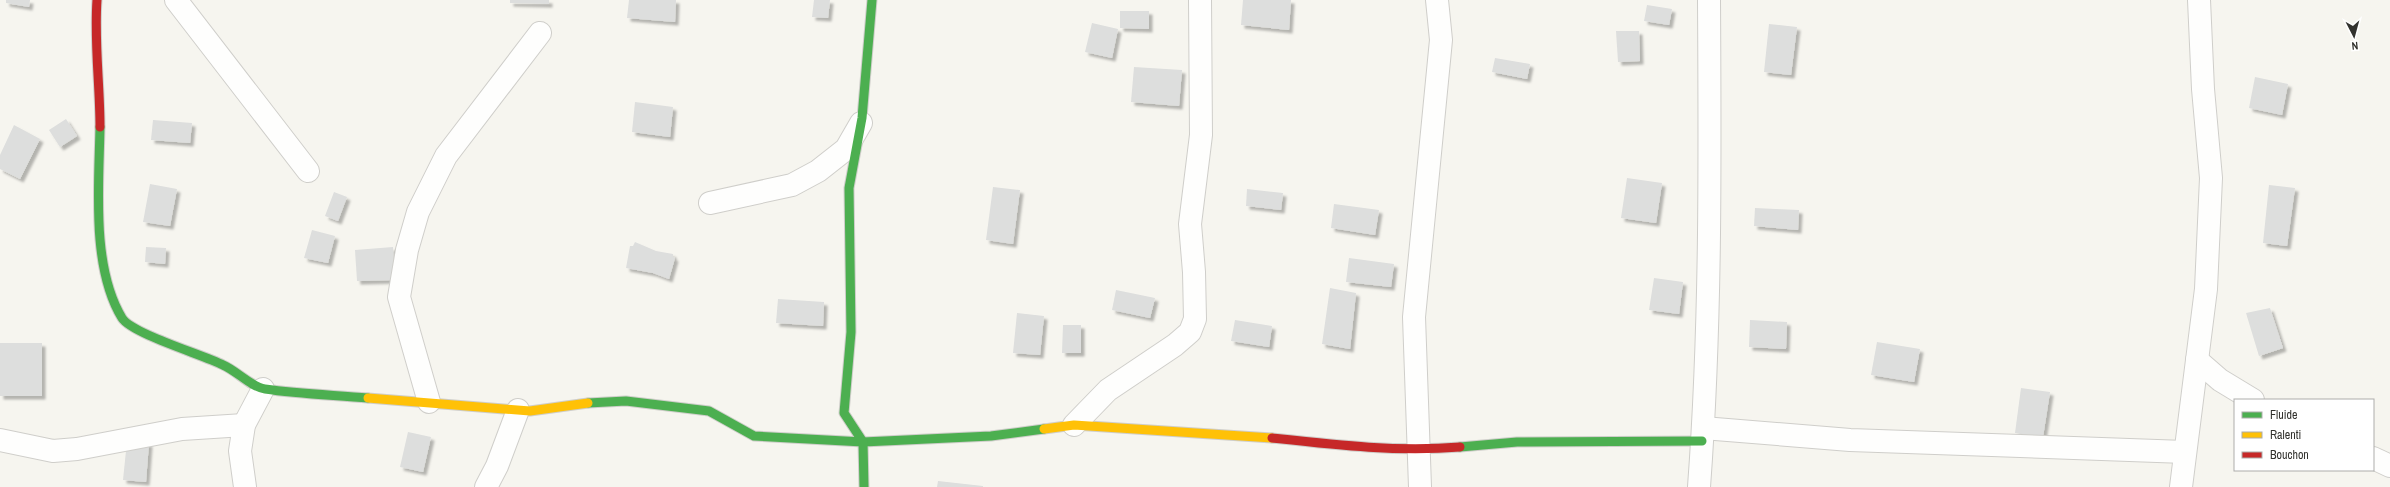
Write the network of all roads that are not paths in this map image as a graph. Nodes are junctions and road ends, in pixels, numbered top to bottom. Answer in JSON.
{"nodes":[{"id":1,"x":97,"y":0,"type":"edge"},
{"id":2,"x":176,"y":0,"type":"edge"},
{"id":3,"x":872,"y":0,"type":"edge"},
{"id":4,"x":1200,"y":0,"type":"edge"},
{"id":5,"x":1437,"y":0,"type":"edge"},
{"id":6,"x":1709,"y":0,"type":"edge"},
{"id":7,"x":2199,"y":0,"type":"edge"},
{"id":8,"x":540,"y":33,"type":"dead end"},
{"id":9,"x":861,"y":122,"type":"junction"},
{"id":10,"x":308,"y":171,"type":"dead end"},
{"id":11,"x":710,"y":204,"type":"dead end"},
{"id":12,"x":2197,"y":360,"type":"junction"},
{"id":13,"x":263,"y":389,"type":"junction"},
{"id":14,"x":2251,"y":399,"type":"edge"},
{"id":15,"x":429,"y":402,"type":"junction"},
{"id":16,"x":518,"y":410,"type":"junction"},
{"id":17,"x":244,"y":425,"type":"junction"},
{"id":18,"x":1074,"y":425,"type":"junction"},
{"id":19,"x":1703,"y":434,"type":"junction"},
{"id":20,"x":0,"y":440,"type":"edge"},
{"id":21,"x":863,"y":442,"type":"junction"},
{"id":22,"x":1419,"y":450,"type":"junction"},
{"id":23,"x":2185,"y":452,"type":"junction"},
{"id":24,"x":2374,"y":458,"type":"edge"},
{"id":25,"x":2390,"y":466,"type":"edge"},
{"id":26,"x":245,"y":487,"type":"edge"},
{"id":27,"x":486,"y":487,"type":"edge"},
{"id":28,"x":864,"y":487,"type":"edge"},
{"id":29,"x":1420,"y":487,"type":"edge"},
{"id":30,"x":1699,"y":487,"type":"edge"},
{"id":31,"x":2181,"y":487,"type":"edge"}],
"edges":[{"from":1,"to":13,"type":"street"},
{"from":2,"to":10,"type":"street"},
{"from":3,"to":9,"type":"street"},
{"from":4,"to":18,"type":"street"},
{"from":5,"to":22,"type":"street"},
{"from":6,"to":19,"type":"street"},
{"from":7,"to":12,"type":"street"},
{"from":8,"to":15,"type":"street"},
{"from":9,"to":11,"type":"street"},
{"from":9,"to":21,"type":"street"},
{"from":12,"to":14,"type":"street"},
{"from":12,"to":23,"type":"street"},
{"from":13,"to":15,"type":"street"},
{"from":13,"to":17,"type":"street"},
{"from":15,"to":16,"type":"street"},
{"from":16,"to":21,"type":"street"},
{"from":16,"to":27,"type":"street"},
{"from":17,"to":20,"type":"street"},
{"from":17,"to":26,"type":"street"},
{"from":18,"to":21,"type":"street"},
{"from":18,"to":22,"type":"street"},
{"from":19,"to":22,"type":"street"},
{"from":19,"to":23,"type":"street"},
{"from":19,"to":30,"type":"street"},
{"from":21,"to":28,"type":"street"},
{"from":22,"to":29,"type":"street"},
{"from":23,"to":31,"type":"street"},
{"from":24,"to":25,"type":"street"}]}
